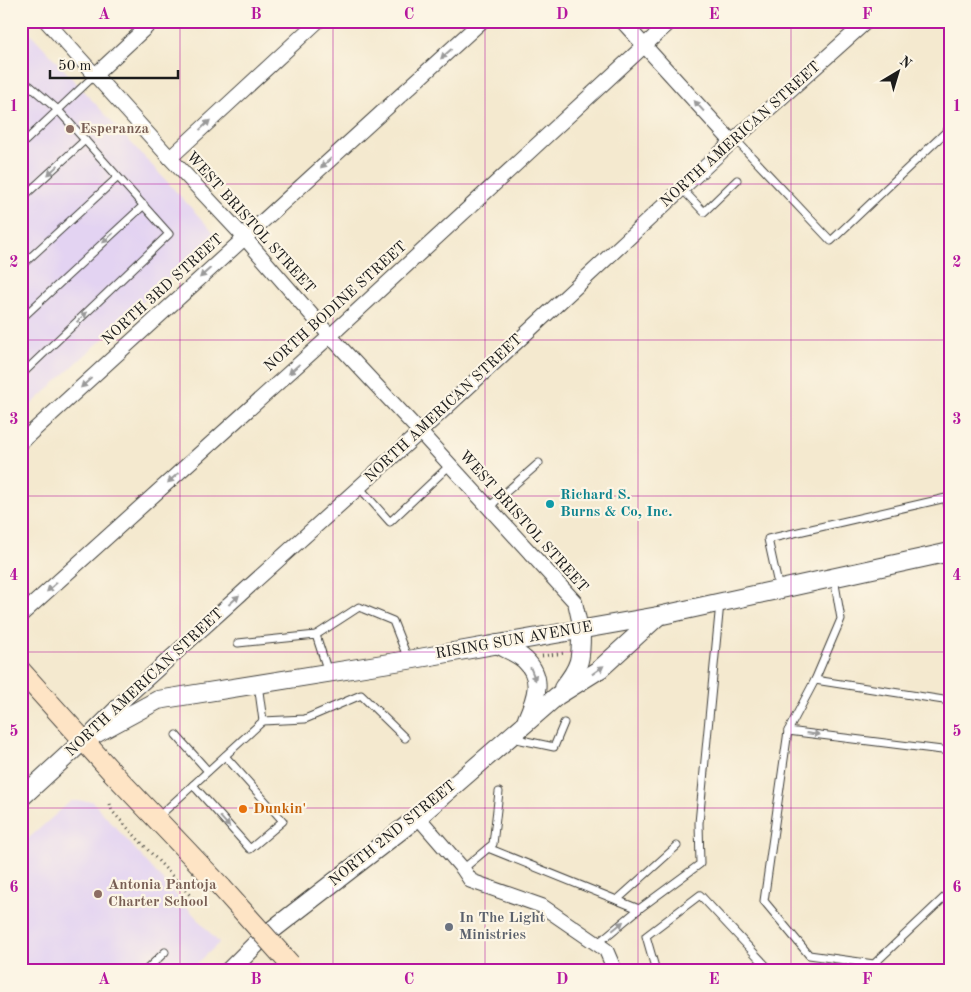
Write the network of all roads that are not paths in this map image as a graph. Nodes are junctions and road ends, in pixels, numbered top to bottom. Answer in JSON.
{"nodes":[{"id":1,"x":26,"y":21,"type":"edge"},
{"id":2,"x":46,"y":21,"type":"edge"},
{"id":3,"x":153,"y":21,"type":"edge"},
{"id":4,"x":318,"y":21,"type":"edge"},
{"id":5,"x":482,"y":21,"type":"edge"},
{"id":6,"x":622,"y":21,"type":"edge"},
{"id":7,"x":671,"y":21,"type":"edge"},
{"id":8,"x":867,"y":21,"type":"edge"},
{"id":9,"x":21,"y":26,"type":"edge"},
{"id":10,"x":644,"y":45,"type":"junction"},
{"id":11,"x":95,"y":75,"type":"junction"},
{"id":12,"x":21,"y":94,"type":"edge"},
{"id":13,"x":58,"y":110,"type":"junction"},
{"id":14,"x":950,"y":128,"type":"edge"},
{"id":15,"x":85,"y":140,"type":"junction"},
{"id":16,"x":734,"y":140,"type":"junction"},
{"id":17,"x":21,"y":145,"type":"edge"},
{"id":18,"x":170,"y":158,"type":"junction"},
{"id":19,"x":118,"y":177,"type":"junction"},
{"id":20,"x":737,"y":180,"type":"dead end"},
{"id":21,"x":682,"y":189,"type":"junction"},
{"id":22,"x":21,"y":199,"type":"edge"},
{"id":23,"x":144,"y":205,"type":"junction"},
{"id":24,"x":244,"y":237,"type":"junction"},
{"id":25,"x":21,"y":266,"type":"edge"},
{"id":26,"x":21,"y":318,"type":"edge"},
{"id":27,"x":330,"y":336,"type":"junction"},
{"id":28,"x":21,"y":375,"type":"edge"},
{"id":29,"x":420,"y":432,"type":"junction"},
{"id":30,"x":21,"y":442,"type":"edge"},
{"id":31,"x":538,"y":463,"type":"dead end"},
{"id":32,"x":450,"y":465,"type":"junction"},
{"id":33,"x":359,"y":487,"type":"junction"},
{"id":34,"x":489,"y":507,"type":"junction"},
{"id":35,"x":950,"y":514,"type":"edge"},
{"id":36,"x":950,"y":552,"type":"edge"},
{"id":37,"x":834,"y":577,"type":"junction"},
{"id":38,"x":779,"y":589,"type":"junction"},
{"id":39,"x":720,"y":602,"type":"junction"},
{"id":40,"x":21,"y":615,"type":"edge"},
{"id":41,"x":658,"y":616,"type":"junction"},
{"id":42,"x":581,"y":629,"type":"junction"},
{"id":43,"x":316,"y":635,"type":"junction"},
{"id":44,"x":238,"y":642,"type":"dead end"},
{"id":45,"x":497,"y":644,"type":"junction"},
{"id":46,"x":408,"y":660,"type":"junction"},
{"id":47,"x":328,"y":672,"type":"junction"},
{"id":48,"x":25,"y":679,"type":"edge"},
{"id":49,"x":815,"y":680,"type":"junction"},
{"id":50,"x":258,"y":684,"type":"junction"},
{"id":51,"x":556,"y":696,"type":"junction"},
{"id":52,"x":950,"y":700,"type":"edge"},
{"id":53,"x":263,"y":722,"type":"junction"},
{"id":54,"x":526,"y":723,"type":"junction"},
{"id":55,"x":564,"y":723,"type":"dead end"},
{"id":56,"x":788,"y":731,"type":"junction"},
{"id":57,"x":176,"y":735,"type":"dead end"},
{"id":58,"x":405,"y":738,"type":"dead end"},
{"id":59,"x":509,"y":738,"type":"junction"},
{"id":60,"x":84,"y":740,"type":"junction"},
{"id":61,"x":950,"y":751,"type":"edge"},
{"id":62,"x":225,"y":756,"type":"junction"},
{"id":63,"x":208,"y":771,"type":"junction"},
{"id":64,"x":193,"y":785,"type":"junction"},
{"id":65,"x":499,"y":792,"type":"dead end"},
{"id":66,"x":22,"y":796,"type":"edge"},
{"id":67,"x":418,"y":817,"type":"junction"},
{"id":68,"x":157,"y":818,"type":"junction"},
{"id":69,"x":676,"y":846,"type":"dead end"},
{"id":70,"x":488,"y":848,"type":"junction"},
{"id":71,"x":463,"y":869,"type":"junction"},
{"id":72,"x":950,"y":892,"type":"edge"},
{"id":73,"x":617,"y":900,"type":"junction"},
{"id":74,"x":639,"y":909,"type":"junction"},
{"id":75,"x":597,"y":944,"type":"junction"},
{"id":76,"x":165,"y":952,"type":"dead end"},
{"id":77,"x":293,"y":968,"type":"edge"},
{"id":78,"x":145,"y":971,"type":"edge"},
{"id":79,"x":229,"y":971,"type":"edge"},
{"id":80,"x":615,"y":971,"type":"edge"},
{"id":81,"x":656,"y":971,"type":"edge"},
{"id":82,"x":771,"y":971,"type":"edge"}],
"edges":[{"from":1,"to":9,"type":"lane"},
{"from":2,"to":11,"type":"street","name":"WEST BRISTOL STREET"},
{"from":3,"to":11,"type":"street"},
{"from":18,"to":4,"type":"street","one_way":true},
{"from":5,"to":24,"type":"street","name":"NORTH 3RD STREET","one_way":true},
{"from":6,"to":10,"type":"street"},
{"from":7,"to":10,"type":"street","name":"NORTH BODINE STREET"},
{"from":8,"to":16,"type":"street","name":"NORTH AMERICAN STREET"},
{"from":16,"to":10,"type":"street","one_way":true},
{"from":10,"to":27,"type":"street","name":"NORTH BODINE STREET"},
{"from":11,"to":13,"type":"lane"},
{"from":11,"to":18,"type":"street","name":"WEST BRISTOL STREET"},
{"from":12,"to":13,"type":"lane"},
{"from":13,"to":15,"type":"lane"},
{"from":13,"to":17,"type":"lane"},
{"from":14,"to":16,"type":"lane"},
{"from":15,"to":19,"type":"lane"},
{"from":15,"to":22,"type":"lane","one_way":true},
{"from":16,"to":21,"type":"street","name":"NORTH AMERICAN STREET"},
{"from":18,"to":24,"type":"street","name":"WEST BRISTOL STREET"},
{"from":19,"to":23,"type":"lane"},
{"from":19,"to":25,"type":"lane"},
{"from":20,"to":21,"type":"lane"},
{"from":21,"to":29,"type":"street","name":"NORTH AMERICAN STREET"},
{"from":23,"to":26,"type":"lane","one_way":true},
{"from":28,"to":23,"type":"lane","one_way":true},
{"from":24,"to":27,"type":"street","name":"WEST BRISTOL STREET"},
{"from":24,"to":30,"type":"street","name":"NORTH 3RD STREET","one_way":true},
{"from":27,"to":29,"type":"street","name":"WEST BRISTOL STREET"},
{"from":27,"to":40,"type":"street","name":"NORTH BODINE STREET","one_way":true},
{"from":29,"to":32,"type":"street","name":"WEST BRISTOL STREET"},
{"from":29,"to":33,"type":"street","name":"NORTH AMERICAN STREET"},
{"from":31,"to":34,"type":"lane"},
{"from":32,"to":33,"type":"lane"},
{"from":32,"to":34,"type":"street","name":"WEST BRISTOL STREET"},
{"from":60,"to":33,"type":"street","name":"NORTH AMERICAN STREET","one_way":true},
{"from":34,"to":42,"type":"street","name":"WEST BRISTOL STREET"},
{"from":35,"to":38,"type":"lane"},
{"from":36,"to":37,"type":"street","name":"RISING SUN AVENUE"},
{"from":37,"to":38,"type":"street","name":"RISING SUN AVENUE"},
{"from":37,"to":49,"type":"lane"},
{"from":38,"to":39,"type":"street","name":"RISING SUN AVENUE"},
{"from":39,"to":41,"type":"street","name":"RISING SUN AVENUE"},
{"from":39,"to":74,"type":"lane"},
{"from":41,"to":42,"type":"street","name":"RISING SUN AVENUE"},
{"from":51,"to":41,"type":"street","name":"NORTH 2ND STREET","one_way":true},
{"from":42,"to":45,"type":"street","name":"RISING SUN AVENUE"},
{"from":42,"to":51,"type":"street","name":"NORTH 2ND STREET"},
{"from":43,"to":44,"type":"lane"},
{"from":43,"to":46,"type":"lane"},
{"from":43,"to":47,"type":"lane"},
{"from":45,"to":46,"type":"street","name":"RISING SUN AVENUE"},
{"from":45,"to":54,"type":"street","one_way":true},
{"from":46,"to":47,"type":"street","name":"RISING SUN AVENUE"},
{"from":47,"to":50,"type":"street","name":"RISING SUN AVENUE"},
{"from":48,"to":60,"type":"main road"},
{"from":49,"to":52,"type":"lane"},
{"from":49,"to":56,"type":"lane"},
{"from":50,"to":53,"type":"lane"},
{"from":50,"to":60,"type":"street","name":"RISING SUN AVENUE"},
{"from":51,"to":54,"type":"street","name":"NORTH 2ND STREET"},
{"from":53,"to":58,"type":"lane"},
{"from":53,"to":62,"type":"lane"},
{"from":54,"to":59,"type":"street","name":"NORTH 2ND STREET"},
{"from":55,"to":59,"type":"lane"},
{"from":56,"to":61,"type":"lane","one_way":true},
{"from":56,"to":72,"type":"lane"},
{"from":57,"to":63,"type":"lane"},
{"from":59,"to":67,"type":"street","name":"NORTH 2ND STREET"},
{"from":60,"to":66,"type":"street","name":"NORTH AMERICAN STREET"},
{"from":60,"to":68,"type":"main road"},
{"from":62,"to":63,"type":"lane"},
{"from":64,"to":62,"type":"lane","one_way":true},
{"from":63,"to":64,"type":"lane"},
{"from":64,"to":68,"type":"lane"},
{"from":65,"to":70,"type":"lane"},
{"from":67,"to":71,"type":"street"},
{"from":67,"to":79,"type":"street","name":"NORTH 2ND STREET"},
{"from":68,"to":77,"type":"main road","bridge":true},
{"from":69,"to":73,"type":"lane"},
{"from":70,"to":71,"type":"lane"},
{"from":70,"to":73,"type":"lane"},
{"from":71,"to":75,"type":"street"},
{"from":73,"to":74,"type":"lane"},
{"from":75,"to":74,"type":"lane","one_way":true},
{"from":75,"to":80,"type":"street"},
{"from":76,"to":78,"type":"lane"},
{"from":81,"to":82,"type":"lane"}]}
